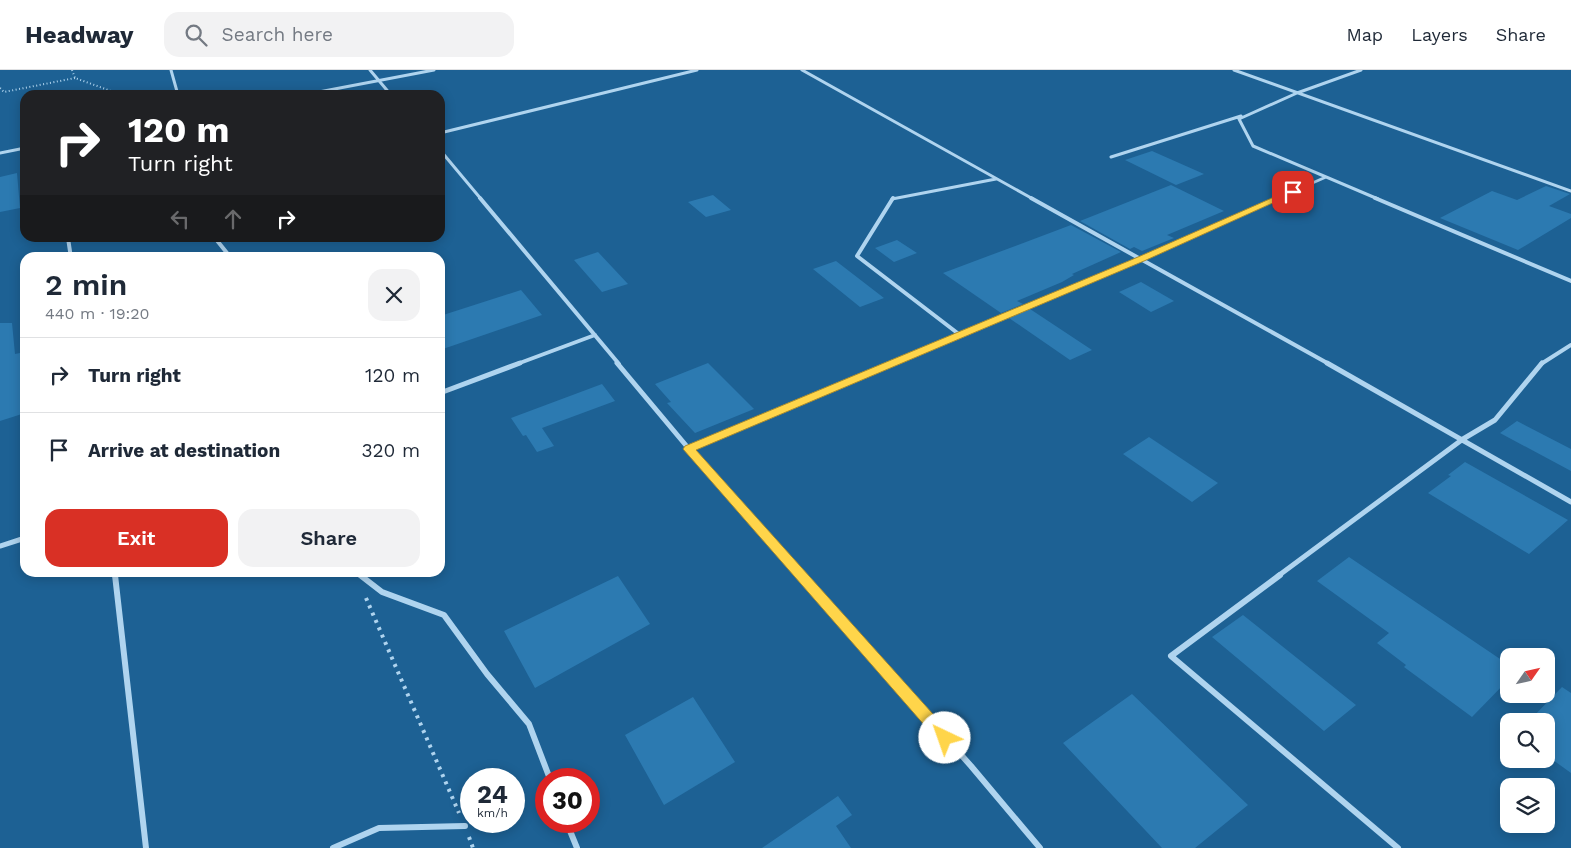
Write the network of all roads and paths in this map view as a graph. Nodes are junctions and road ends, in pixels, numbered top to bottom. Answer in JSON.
{"nodes":[{"id":1,"x":72,"y":70,"type":"edge"},
{"id":2,"x":170,"y":70,"type":"edge"},
{"id":3,"x":370,"y":70,"type":"edge"},
{"id":4,"x":434,"y":70,"type":"edge"},
{"id":5,"x":697,"y":70,"type":"edge"},
{"id":6,"x":802,"y":70,"type":"edge"},
{"id":7,"x":1234,"y":70,"type":"edge"},
{"id":8,"x":1361,"y":70,"type":"edge"},
{"id":9,"x":75,"y":78,"type":"junction"},
{"id":10,"x":378,"y":80,"type":"junction"},
{"id":11,"x":0,"y":88,"type":"edge"},
{"id":12,"x":108,"y":90,"type":"edge"},
{"id":13,"x":176,"y":90,"type":"edge"},
{"id":14,"x":328,"y":90,"type":"edge"},
{"id":15,"x":387,"y":90,"type":"edge"},
{"id":16,"x":0,"y":92,"type":"edge"},
{"id":17,"x":4,"y":92,"type":"junction"},
{"id":18,"x":1297,"y":93,"type":"junction"},
{"id":19,"x":1256,"y":111,"type":"junction"},
{"id":20,"x":445,"y":132,"type":"edge"},
{"id":21,"x":20,"y":149,"type":"edge"},
{"id":22,"x":0,"y":153,"type":"edge"},
{"id":23,"x":445,"y":156,"type":"edge"},
{"id":24,"x":1112,"y":157,"type":"dead end"},
{"id":25,"x":1326,"y":177,"type":"junction"},
{"id":26,"x":997,"y":179,"type":"junction"},
{"id":27,"x":1571,"y":191,"type":"edge"},
{"id":28,"x":218,"y":242,"type":"edge"},
{"id":29,"x":226,"y":252,"type":"edge"},
{"id":30,"x":1141,"y":259,"type":"junction"},
{"id":31,"x":1571,"y":281,"type":"edge"},
{"id":32,"x":595,"y":335,"type":"junction"},
{"id":33,"x":960,"y":335,"type":"junction"},
{"id":34,"x":1571,"y":345,"type":"edge"},
{"id":35,"x":445,"y":391,"type":"edge"},
{"id":36,"x":1463,"y":439,"type":"junction"},
{"id":37,"x":689,"y":449,"type":"junction"},
{"id":38,"x":1571,"y":502,"type":"edge"},
{"id":39,"x":20,"y":540,"type":"edge"},
{"id":40,"x":0,"y":546,"type":"edge"},
{"id":41,"x":116,"y":577,"type":"edge"},
{"id":42,"x":362,"y":577,"type":"edge"},
{"id":43,"x":363,"y":591,"type":"dead end"},
{"id":44,"x":546,"y":768,"type":"edge"},
{"id":45,"x":460,"y":814,"type":"edge"},
{"id":46,"x":460,"y":826,"type":"edge"},
{"id":47,"x":468,"y":833,"type":"edge"},
{"id":48,"x":571,"y":833,"type":"edge"},
{"id":49,"x":146,"y":848,"type":"edge"},
{"id":50,"x":333,"y":848,"type":"edge"},
{"id":51,"x":473,"y":848,"type":"edge"},
{"id":52,"x":577,"y":848,"type":"edge"},
{"id":53,"x":1040,"y":848,"type":"edge"},
{"id":54,"x":1398,"y":848,"type":"edge"}],
"edges":[{"from":1,"to":9,"type":"path"},
{"from":2,"to":13,"type":"street"},
{"from":3,"to":10,"type":"street"},
{"from":4,"to":10,"type":"street"},
{"from":5,"to":20,"type":"street"},
{"from":6,"to":26,"type":"street"},
{"from":7,"to":18,"type":"street"},
{"from":8,"to":18,"type":"street"},
{"from":9,"to":12,"type":"path"},
{"from":9,"to":17,"type":"path"},
{"from":10,"to":14,"type":"street"},
{"from":10,"to":15,"type":"street"},
{"from":11,"to":17,"type":"path"},
{"from":16,"to":17,"type":"path"},
{"from":18,"to":19,"type":"street"},
{"from":18,"to":27,"type":"street"},
{"from":19,"to":24,"type":"street"},
{"from":19,"to":25,"type":"street"},
{"from":21,"to":22,"type":"street"},
{"from":23,"to":32,"type":"street"},
{"from":25,"to":30,"type":"street"},
{"from":25,"to":31,"type":"street"},
{"from":26,"to":30,"type":"street"},
{"from":26,"to":33,"type":"street"},
{"from":28,"to":29,"type":"street"},
{"from":30,"to":33,"type":"street"},
{"from":30,"to":36,"type":"street"},
{"from":32,"to":35,"type":"street"},
{"from":32,"to":37,"type":"street"},
{"from":33,"to":37,"type":"street"},
{"from":34,"to":36,"type":"street"},
{"from":36,"to":38,"type":"street"},
{"from":36,"to":54,"type":"street"},
{"from":37,"to":53,"type":"street"},
{"from":39,"to":40,"type":"street"},
{"from":41,"to":49,"type":"street"},
{"from":42,"to":44,"type":"street"},
{"from":43,"to":45,"type":"path"},
{"from":46,"to":50,"type":"street"},
{"from":47,"to":51,"type":"path"},
{"from":48,"to":52,"type":"street"}]}
